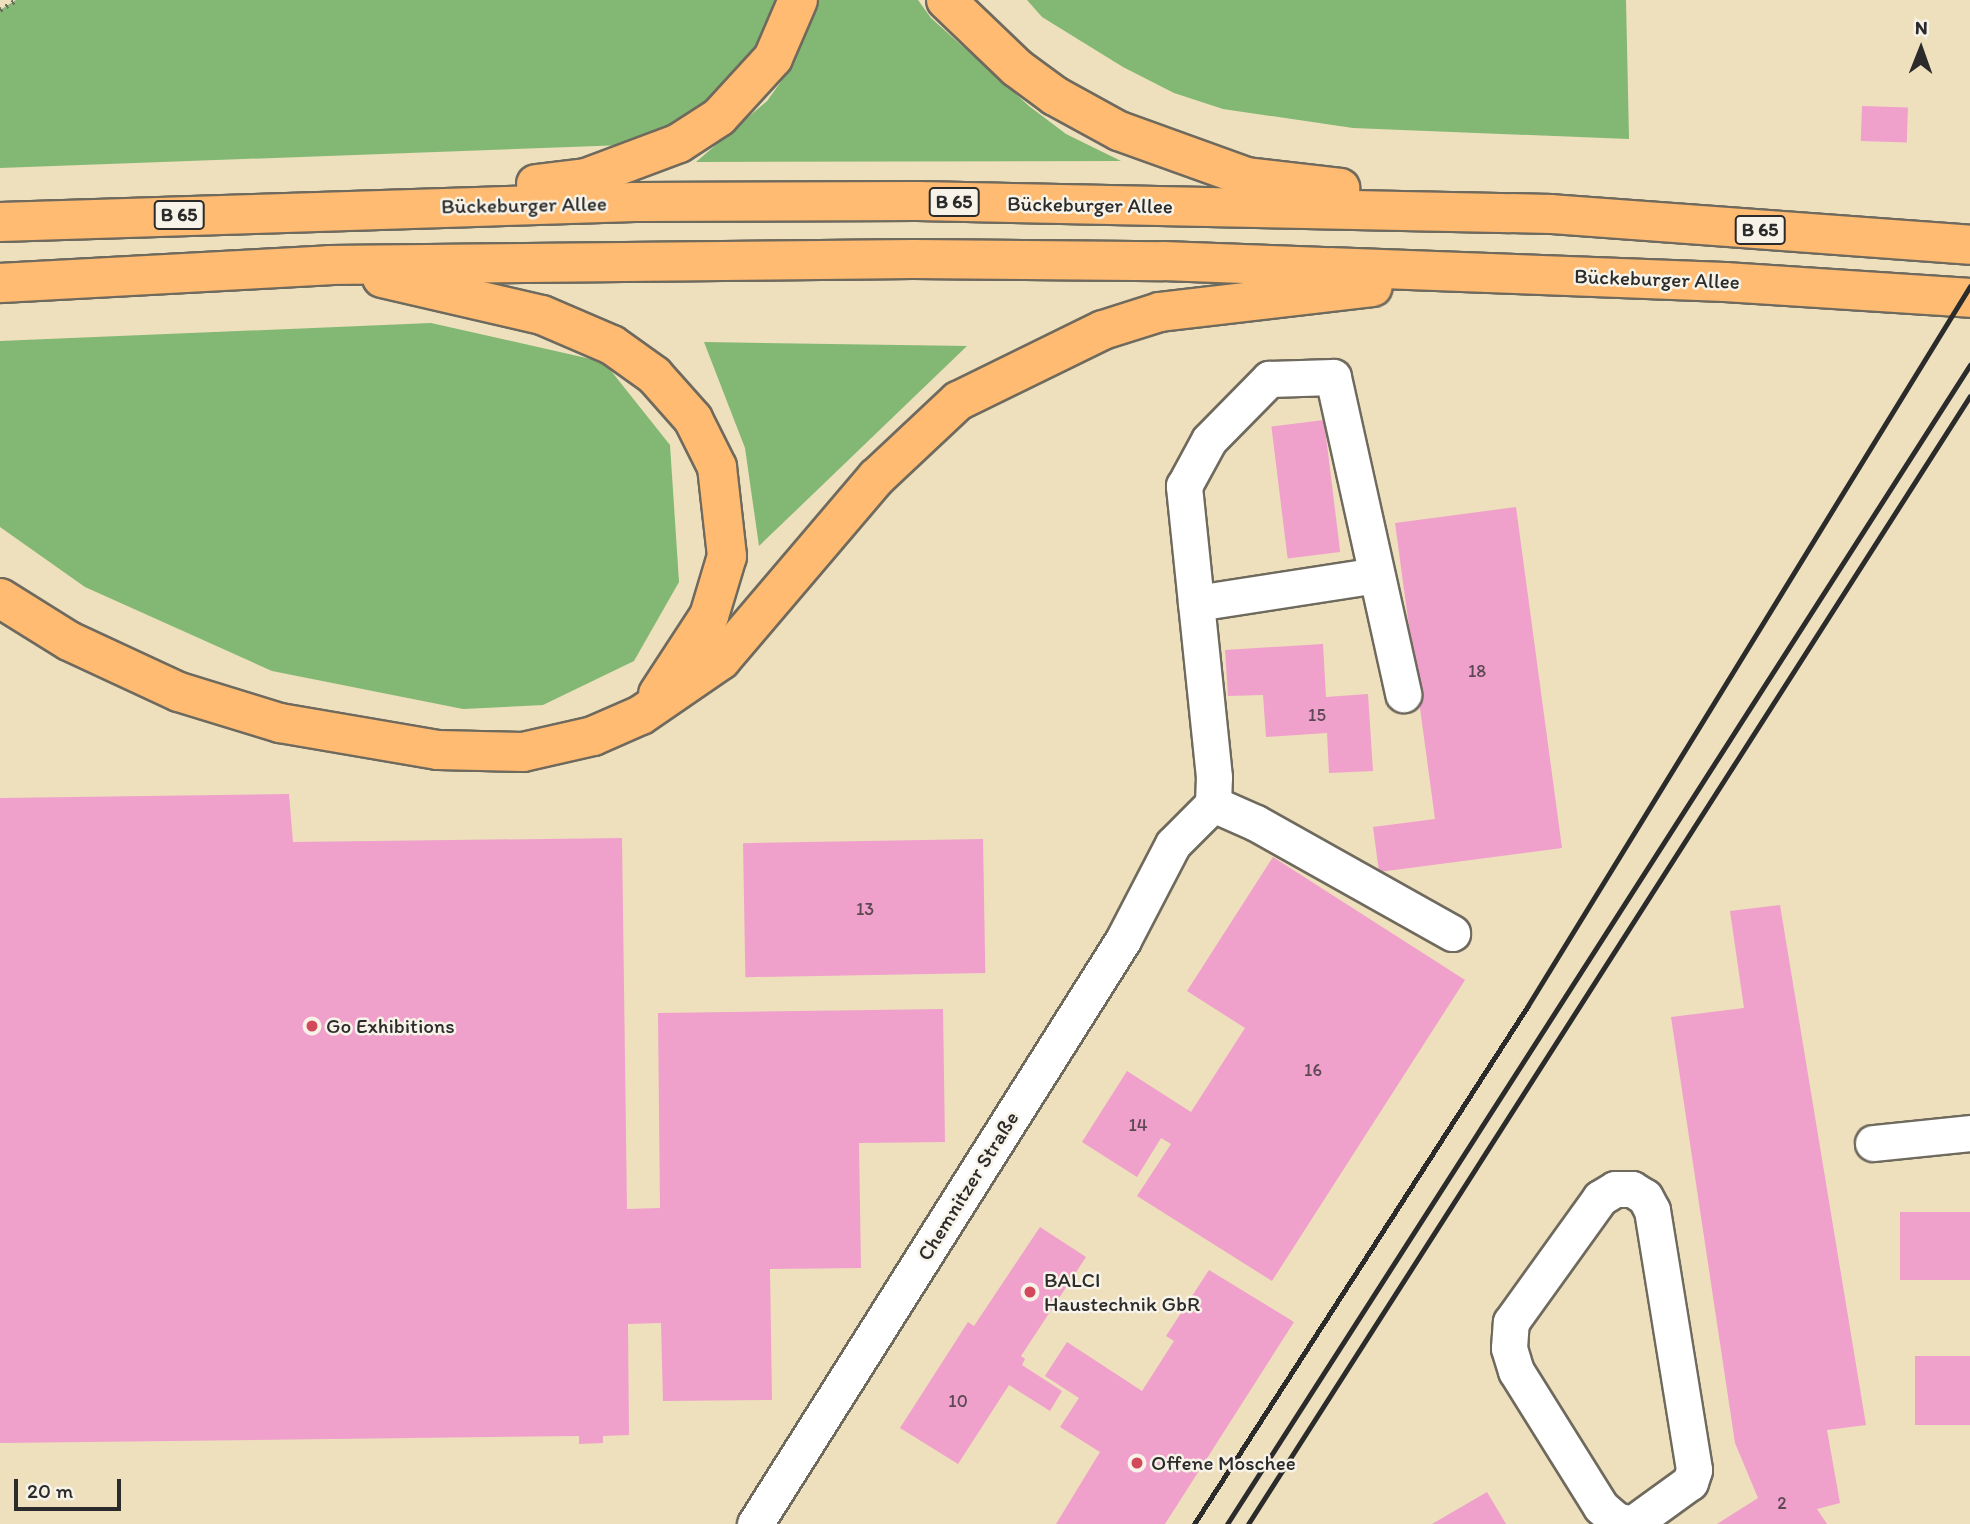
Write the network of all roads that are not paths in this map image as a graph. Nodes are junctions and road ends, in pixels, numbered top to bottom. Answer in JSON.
{"nodes":[{"id":1,"x":798,"y":0,"type":"edge"},
{"id":2,"x":946,"y":0,"type":"edge"},
{"id":3,"x":358,"y":209,"type":"junction"},
{"id":4,"x":1551,"y":214,"type":"junction"},
{"id":5,"x":0,"y":222,"type":"edge"},
{"id":6,"x":1970,"y":246,"type":"edge"},
{"id":7,"x":329,"y":265,"type":"junction"},
{"id":8,"x":1489,"y":273,"type":"junction"},
{"id":9,"x":0,"y":283,"type":"edge"},
{"id":10,"x":1970,"y":298,"type":"edge"},
{"id":11,"x":1376,"y":575,"type":"junction"},
{"id":12,"x":0,"y":598,"type":"edge"},
{"id":13,"x":1196,"y":603,"type":"junction"},
{"id":14,"x":1402,"y":694,"type":"dead end"},
{"id":15,"x":641,"y":715,"type":"junction"},
{"id":16,"x":1213,"y":804,"type":"junction"},
{"id":17,"x":1452,"y":933,"type":"dead end"},
{"id":18,"x":1970,"y":1133,"type":"edge"},
{"id":19,"x":1873,"y":1143,"type":"dead end"},
{"id":20,"x":755,"y":1524,"type":"edge"},
{"id":21,"x":1632,"y":1524,"type":"edge"}],
"edges":[{"from":1,"to":3,"type":"highway"},
{"from":2,"to":4,"type":"highway"},
{"from":3,"to":4,"type":"highway","name":"Bückeburger Allee","number":"B 65"},
{"from":3,"to":5,"type":"highway","name":"Bückeburger Allee","number":"B 65"},
{"from":4,"to":6,"type":"highway","name":"Bückeburger Allee","number":"B 65"},
{"from":7,"to":8,"type":"highway","name":"Bückeburger Allee"},
{"from":7,"to":9,"type":"highway","name":"Bückeburger Allee"},
{"from":7,"to":15,"type":"highway"},
{"from":8,"to":10,"type":"highway","name":"Bückeburger Allee"},
{"from":8,"to":15,"type":"highway"},
{"from":11,"to":13,"type":"street"},
{"from":11,"to":13,"type":"street"},
{"from":11,"to":14,"type":"street"},
{"from":12,"to":15,"type":"highway"},
{"from":13,"to":16,"type":"street"},
{"from":16,"to":17,"type":"street"},
{"from":16,"to":20,"type":"street","name":"Chemnitzer Straße"},
{"from":18,"to":19,"type":"street"},
{"from":21,"to":21,"type":"street"}]}
